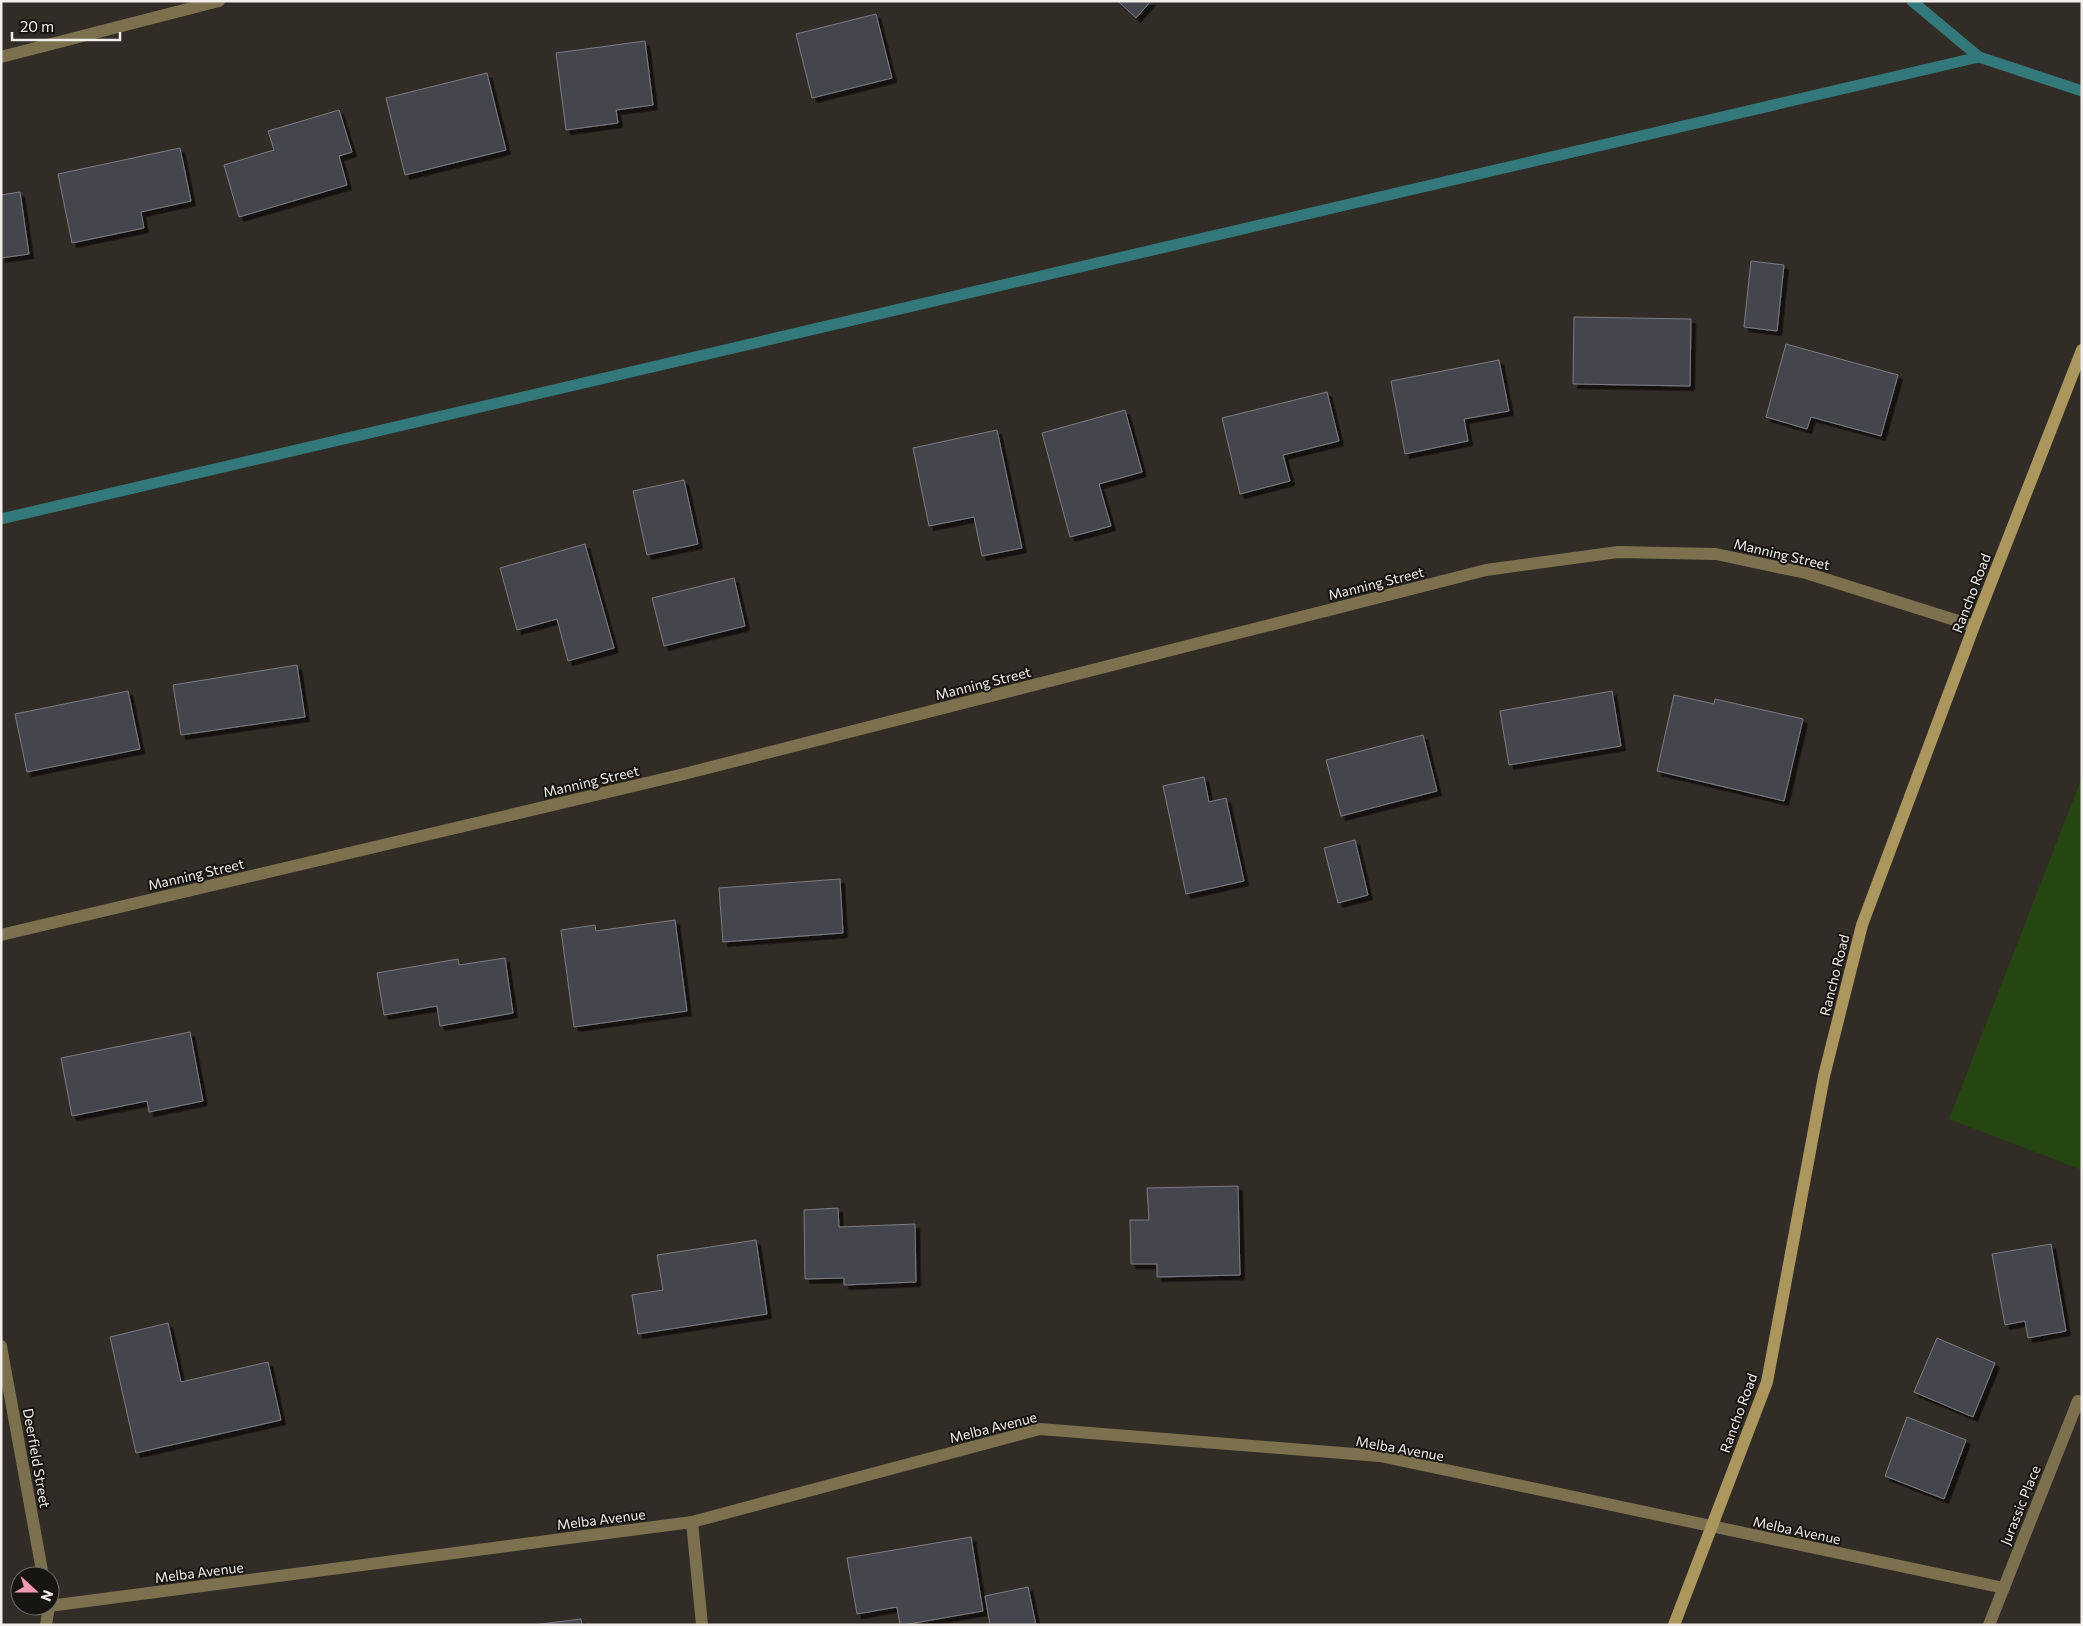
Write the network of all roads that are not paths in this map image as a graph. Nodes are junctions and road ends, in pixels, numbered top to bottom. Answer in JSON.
{"nodes":[{"id":1,"x":219,"y":1,"type":"edge"},
{"id":2,"x":1,"y":57,"type":"edge"},
{"id":3,"x":2082,"y":350,"type":"edge"},
{"id":4,"x":1974,"y":626,"type":"junction"},
{"id":5,"x":1,"y":935,"type":"edge"},
{"id":6,"x":1,"y":1346,"type":"edge"},
{"id":7,"x":2082,"y":1402,"type":"edge"},
{"id":8,"x":692,"y":1522,"type":"junction"},
{"id":9,"x":1712,"y":1528,"type":"junction"},
{"id":10,"x":41,"y":1566,"type":"edge"},
{"id":11,"x":2004,"y":1588,"type":"junction"},
{"id":12,"x":60,"y":1605,"type":"edge"},
{"id":13,"x":702,"y":1625,"type":"edge"},
{"id":14,"x":1674,"y":1625,"type":"edge"},
{"id":15,"x":1989,"y":1625,"type":"edge"}],
"edges":[{"from":1,"to":2,"type":"street"},
{"from":3,"to":4,"type":"street","name":"Rancho Road"},
{"from":4,"to":5,"type":"street","name":"Manning Street"},
{"from":4,"to":9,"type":"street","name":"Rancho Road"},
{"from":6,"to":10,"type":"street","name":"Deerfield Street"},
{"from":7,"to":11,"type":"street","name":"Jurassic Place"},
{"from":8,"to":9,"type":"street","name":"Melba Avenue"},
{"from":8,"to":12,"type":"street","name":"Melba Avenue"},
{"from":8,"to":13,"type":"street"},
{"from":9,"to":11,"type":"street","name":"Melba Avenue"},
{"from":9,"to":14,"type":"street","name":"Rancho Road"},
{"from":11,"to":15,"type":"street","name":"Jurassic Place"}]}
